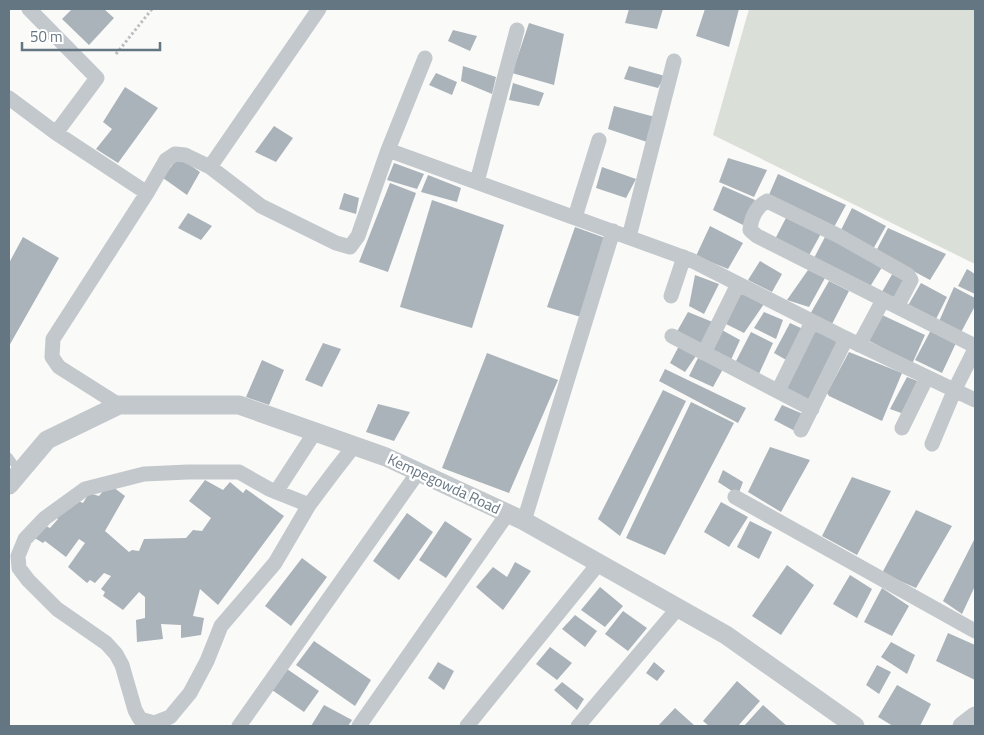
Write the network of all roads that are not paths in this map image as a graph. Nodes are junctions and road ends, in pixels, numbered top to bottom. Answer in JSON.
{"nodes":[{"id":1,"x":29,"y":9,"type":"edge"},
{"id":2,"x":319,"y":9,"type":"edge"},
{"id":3,"x":517,"y":30,"type":"dead end"},
{"id":4,"x":425,"y":58,"type":"dead end"},
{"id":5,"x":674,"y":61,"type":"dead end"},
{"id":6,"x":9,"y":98,"type":"edge"},
{"id":7,"x":56,"y":133,"type":"junction"},
{"id":8,"x":599,"y":140,"type":"dead end"},
{"id":9,"x":388,"y":150,"type":"junction"},
{"id":10,"x":210,"y":167,"type":"junction"},
{"id":11,"x":477,"y":182,"type":"junction"},
{"id":12,"x":147,"y":193,"type":"junction"},
{"id":13,"x":575,"y":217,"type":"junction"},
{"id":14,"x":613,"y":231,"type":"junction"},
{"id":15,"x":629,"y":237,"type":"junction"},
{"id":16,"x":684,"y":257,"type":"junction"},
{"id":17,"x":738,"y":284,"type":"junction"},
{"id":18,"x":672,"y":296,"type":"dead end"},
{"id":19,"x":889,"y":303,"type":"junction"},
{"id":20,"x":812,"y":322,"type":"junction"},
{"id":21,"x":672,"y":336,"type":"dead end"},
{"id":22,"x":852,"y":342,"type":"junction"},
{"id":23,"x":975,"y":347,"type":"edge"},
{"id":24,"x":704,"y":353,"type":"junction"},
{"id":25,"x":927,"y":377,"type":"junction"},
{"id":26,"x":955,"y":389,"type":"junction"},
{"id":27,"x":778,"y":391,"type":"junction"},
{"id":28,"x":975,"y":400,"type":"edge"},
{"id":29,"x":119,"y":405,"type":"junction"},
{"id":30,"x":812,"y":409,"type":"junction"},
{"id":31,"x":902,"y":428,"type":"dead end"},
{"id":32,"x":801,"y":430,"type":"dead end"},
{"id":33,"x":315,"y":432,"type":"junction"},
{"id":34,"x":932,"y":444,"type":"dead end"},
{"id":35,"x":354,"y":446,"type":"junction"},
{"id":36,"x":12,"y":471,"type":"edge"},
{"id":37,"x":419,"y":471,"type":"junction"},
{"id":38,"x":276,"y":492,"type":"junction"},
{"id":39,"x":735,"y":497,"type":"dead end"},
{"id":40,"x":309,"y":505,"type":"junction"},
{"id":41,"x":516,"y":517,"type":"junction"},
{"id":42,"x":599,"y":563,"type":"junction"},
{"id":43,"x":678,"y":608,"type":"junction"},
{"id":44,"x":975,"y":631,"type":"edge"},
{"id":45,"x":975,"y":716,"type":"edge"},
{"id":46,"x":239,"y":726,"type":"edge"},
{"id":47,"x":359,"y":726,"type":"edge"},
{"id":48,"x":467,"y":726,"type":"edge"},
{"id":49,"x":578,"y":726,"type":"edge"},
{"id":50,"x":855,"y":726,"type":"edge"},
{"id":51,"x":962,"y":726,"type":"edge"}],
"edges":[{"from":1,"to":7,"type":"street"},
{"from":2,"to":10,"type":"street"},
{"from":3,"to":11,"type":"street"},
{"from":4,"to":9,"type":"street"},
{"from":5,"to":15,"type":"street"},
{"from":6,"to":7,"type":"street"},
{"from":7,"to":12,"type":"street"},
{"from":8,"to":13,"type":"street"},
{"from":9,"to":10,"type":"street"},
{"from":9,"to":11,"type":"street"},
{"from":10,"to":12,"type":"street"},
{"from":11,"to":13,"type":"street"},
{"from":12,"to":29,"type":"street"},
{"from":13,"to":14,"type":"street"},
{"from":14,"to":15,"type":"street"},
{"from":14,"to":41,"type":"street"},
{"from":15,"to":16,"type":"street"},
{"from":16,"to":17,"type":"street"},
{"from":16,"to":18,"type":"street"},
{"from":17,"to":20,"type":"street"},
{"from":17,"to":24,"type":"street"},
{"from":19,"to":19,"type":"street"},
{"from":19,"to":22,"type":"street"},
{"from":19,"to":23,"type":"street"},
{"from":20,"to":22,"type":"street"},
{"from":20,"to":27,"type":"street"},
{"from":21,"to":24,"type":"street"},
{"from":22,"to":25,"type":"street"},
{"from":22,"to":30,"type":"street"},
{"from":23,"to":26,"type":"street"},
{"from":24,"to":27,"type":"street"},
{"from":25,"to":26,"type":"street"},
{"from":25,"to":31,"type":"street"},
{"from":26,"to":28,"type":"street"},
{"from":26,"to":34,"type":"street"},
{"from":27,"to":30,"type":"street"},
{"from":29,"to":33,"type":"street","name":"Kempegowda Road"},
{"from":29,"to":36,"type":"street","name":"Kempegowda Road"},
{"from":30,"to":32,"type":"street"},
{"from":33,"to":35,"type":"street","name":"Kempegowda Road"},
{"from":33,"to":38,"type":"street"},
{"from":35,"to":37,"type":"street","name":"Kempegowda Road"},
{"from":35,"to":40,"type":"street"},
{"from":37,"to":41,"type":"street","name":"Kempegowda Road"},
{"from":37,"to":46,"type":"street"},
{"from":38,"to":40,"type":"street"},
{"from":38,"to":40,"type":"street"},
{"from":39,"to":44,"type":"street"},
{"from":41,"to":42,"type":"street","name":"Kempegowda Road"},
{"from":41,"to":47,"type":"street"},
{"from":42,"to":43,"type":"street","name":"Kempegowda Road"},
{"from":42,"to":48,"type":"street"},
{"from":43,"to":49,"type":"street"},
{"from":43,"to":50,"type":"street","name":"Kempegowda Road"},
{"from":45,"to":51,"type":"street"}]}
